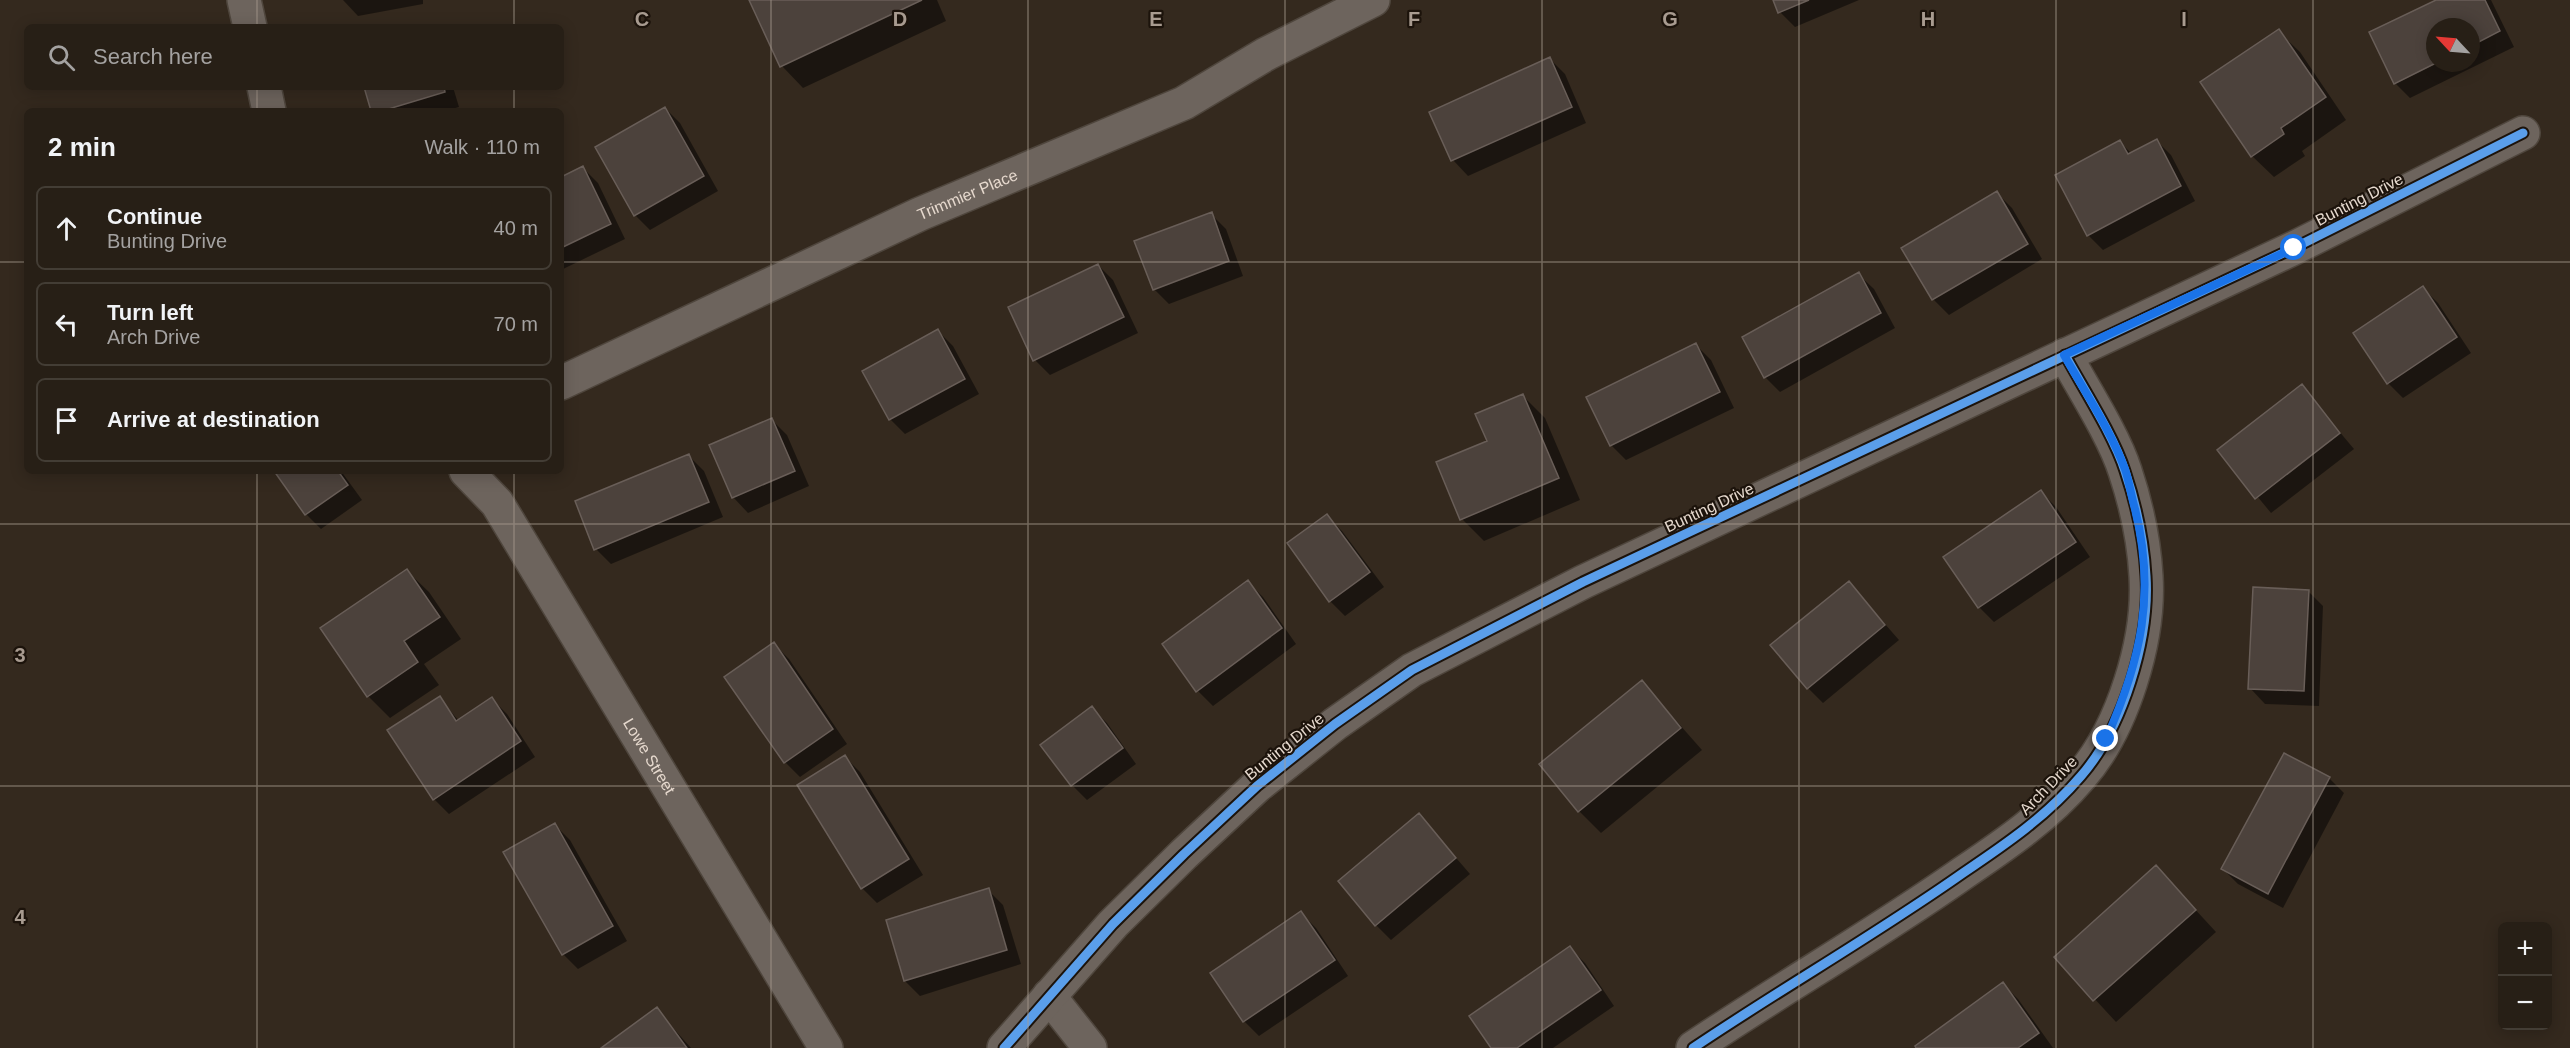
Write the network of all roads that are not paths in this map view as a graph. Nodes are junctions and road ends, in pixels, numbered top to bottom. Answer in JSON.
{"nodes":[{"id":1,"x":244,"y":0,"type":"edge"},
{"id":2,"x":1373,"y":0,"type":"edge"},
{"id":3,"x":249,"y":24,"type":"edge"},
{"id":4,"x":265,"y":90,"type":"edge"},
{"id":5,"x":268,"y":108,"type":"edge"},
{"id":6,"x":2523,"y":133,"type":"dead end"},
{"id":7,"x":2064,"y":355,"type":"junction"},
{"id":8,"x":564,"y":382,"type":"edge"},
{"id":9,"x":469,"y":474,"type":"edge"},
{"id":10,"x":1049,"y":996,"type":"junction"},
{"id":11,"x":826,"y":1048,"type":"edge"},
{"id":12,"x":1004,"y":1048,"type":"edge"},
{"id":13,"x":1090,"y":1048,"type":"edge"},
{"id":14,"x":1693,"y":1048,"type":"edge"}],
"edges":[{"from":1,"to":3,"type":"street"},
{"from":2,"to":8,"type":"street","name":"Trimmier Place"},
{"from":4,"to":5,"type":"street"},
{"from":6,"to":7,"type":"street","name":"Bunting Drive"},
{"from":7,"to":10,"type":"street","name":"Bunting Drive"},
{"from":7,"to":14,"type":"street","name":"Arch Drive"},
{"from":9,"to":11,"type":"street","name":"Lowe Street"},
{"from":10,"to":12,"type":"street","name":"Bunting Drive"},
{"from":10,"to":13,"type":"street"}]}
